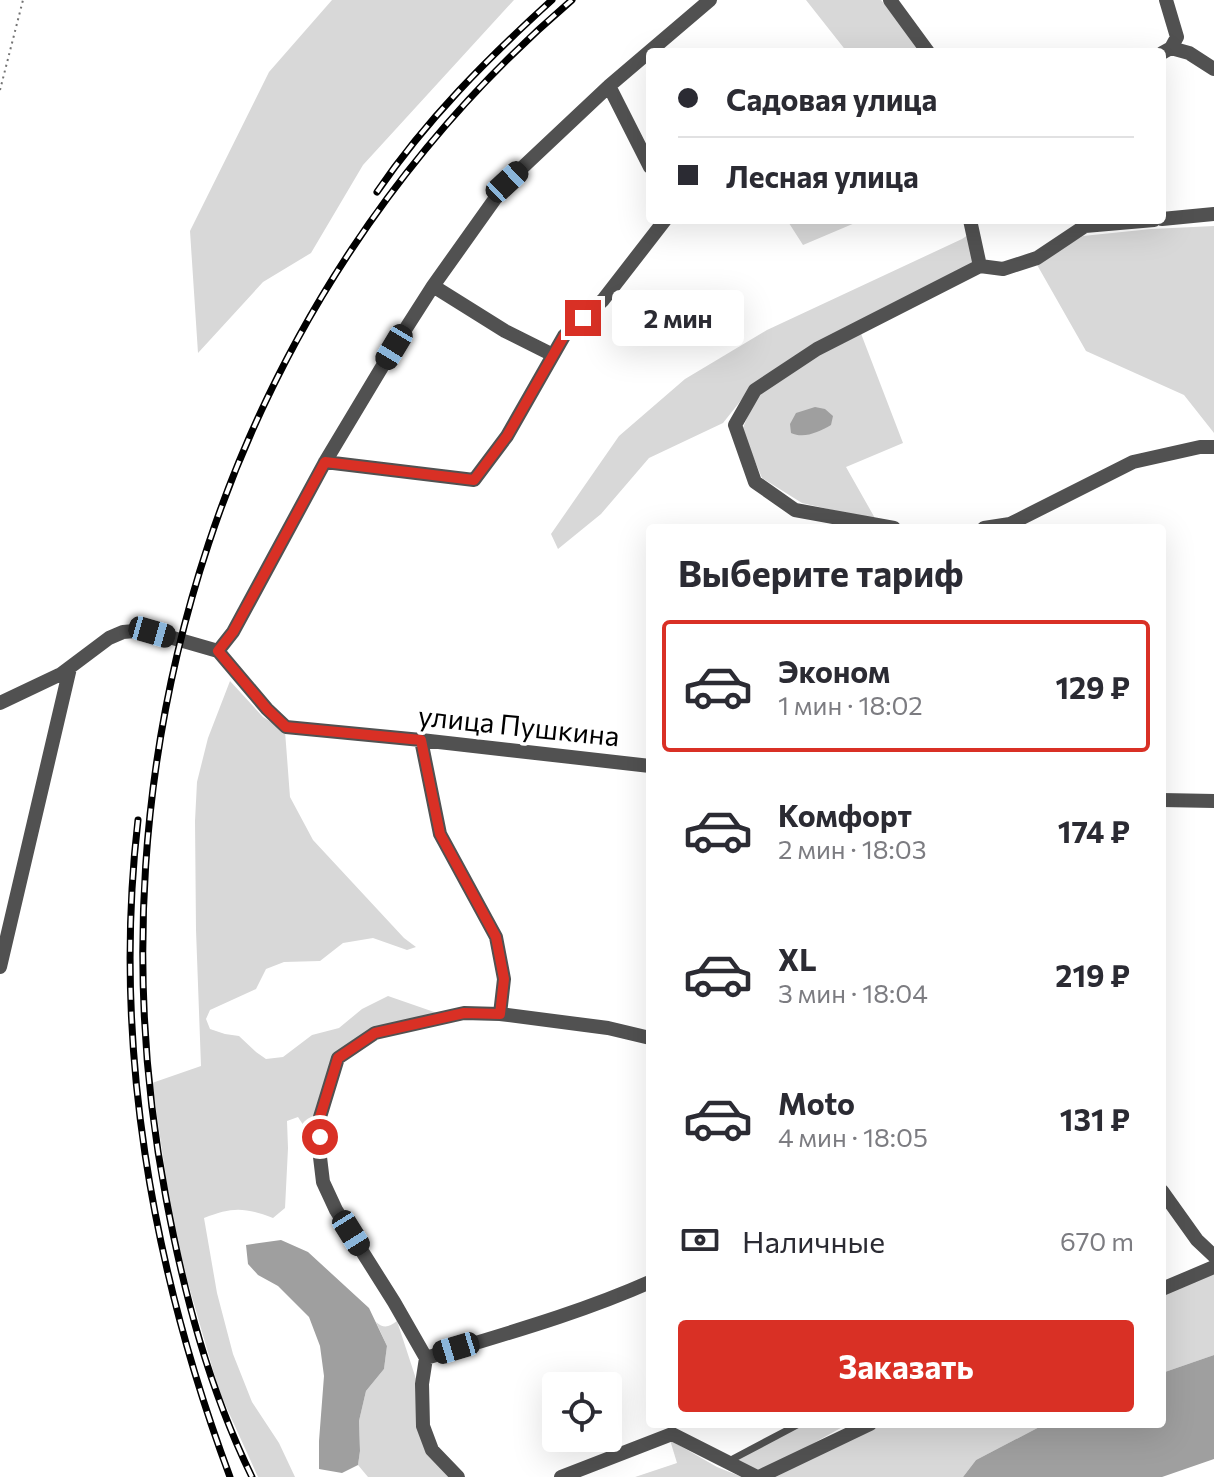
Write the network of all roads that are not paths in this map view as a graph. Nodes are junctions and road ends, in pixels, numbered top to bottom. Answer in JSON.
{"nodes":[{"id":1,"x":710,"y":0,"type":"edge"},
{"id":2,"x":890,"y":0,"type":"edge"},
{"id":3,"x":1166,"y":0,"type":"edge"},
{"id":4,"x":654,"y":48,"type":"edge"},
{"id":5,"x":925,"y":48,"type":"edge"},
{"id":6,"x":1166,"y":50,"type":"edge"},
{"id":7,"x":646,"y":54,"type":"edge"},
{"id":8,"x":1214,"y":69,"type":"edge"},
{"id":9,"x":609,"y":86,"type":"junction"},
{"id":10,"x":646,"y":159,"type":"edge"},
{"id":11,"x":1214,"y":214,"type":"edge"},
{"id":12,"x":1166,"y":219,"type":"edge"},
{"id":13,"x":662,"y":224,"type":"edge"},
{"id":14,"x":971,"y":224,"type":"edge"},
{"id":15,"x":1108,"y":224,"type":"edge"},
{"id":16,"x":980,"y":266,"type":"junction"},
{"id":17,"x":433,"y":286,"type":"junction"},
{"id":18,"x":553,"y":355,"type":"junction"},
{"id":19,"x":1214,"y":447,"type":"edge"},
{"id":20,"x":325,"y":462,"type":"junction"},
{"id":21,"x":872,"y":524,"type":"edge"},
{"id":22,"x":1010,"y":524,"type":"edge"},
{"id":23,"x":218,"y":651,"type":"junction"},
{"id":24,"x":70,"y":668,"type":"junction"},
{"id":25,"x":0,"y":703,"type":"edge"},
{"id":26,"x":421,"y":740,"type":"junction"},
{"id":27,"x":646,"y":766,"type":"edge"},
{"id":28,"x":1166,"y":800,"type":"edge"},
{"id":29,"x":1214,"y":801,"type":"edge"},
{"id":30,"x":0,"y":967,"type":"edge"},
{"id":31,"x":500,"y":1014,"type":"junction"},
{"id":32,"x":646,"y":1037,"type":"edge"},
{"id":33,"x":1166,"y":1197,"type":"edge"},
{"id":34,"x":1214,"y":1256,"type":"edge"},
{"id":35,"x":1214,"y":1267,"type":"edge"},
{"id":36,"x":646,"y":1284,"type":"edge"},
{"id":37,"x":1166,"y":1287,"type":"edge"},
{"id":38,"x":426,"y":1358,"type":"junction"},
{"id":39,"x":791,"y":1428,"type":"edge"},
{"id":40,"x":862,"y":1428,"type":"edge"},
{"id":41,"x":727,"y":1462,"type":"junction"},
{"id":42,"x":458,"y":1477,"type":"edge"},
{"id":43,"x":561,"y":1477,"type":"edge"},
{"id":44,"x":758,"y":1477,"type":"edge"}],
"edges":[{"from":1,"to":4,"type":"street"},
{"from":2,"to":5,"type":"street"},
{"from":3,"to":6,"type":"street"},
{"from":6,"to":8,"type":"street"},
{"from":7,"to":9,"type":"street"},
{"from":9,"to":10,"type":"street"},
{"from":9,"to":17,"type":"street"},
{"from":11,"to":12,"type":"street"},
{"from":13,"to":18,"type":"street"},
{"from":14,"to":16,"type":"street"},
{"from":15,"to":16,"type":"street"},
{"from":16,"to":21,"type":"street"},
{"from":17,"to":18,"type":"street"},
{"from":17,"to":20,"type":"street"},
{"from":18,"to":20,"type":"street"},
{"from":19,"to":22,"type":"street"},
{"from":20,"to":23,"type":"street"},
{"from":23,"to":24,"type":"street"},
{"from":23,"to":26,"type":"street","name":"улица Пушкина"},
{"from":24,"to":25,"type":"street"},
{"from":24,"to":30,"type":"street"},
{"from":26,"to":27,"type":"street","name":"улица Пушкина"},
{"from":26,"to":31,"type":"street"},
{"from":28,"to":29,"type":"street"},
{"from":31,"to":32,"type":"street"},
{"from":31,"to":38,"type":"street"},
{"from":33,"to":34,"type":"street"},
{"from":35,"to":37,"type":"street"},
{"from":36,"to":38,"type":"street"},
{"from":38,"to":42,"type":"street"},
{"from":39,"to":41,"type":"lane"},
{"from":40,"to":44,"type":"street"},
{"from":41,"to":43,"type":"street"},
{"from":41,"to":44,"type":"street"}]}
